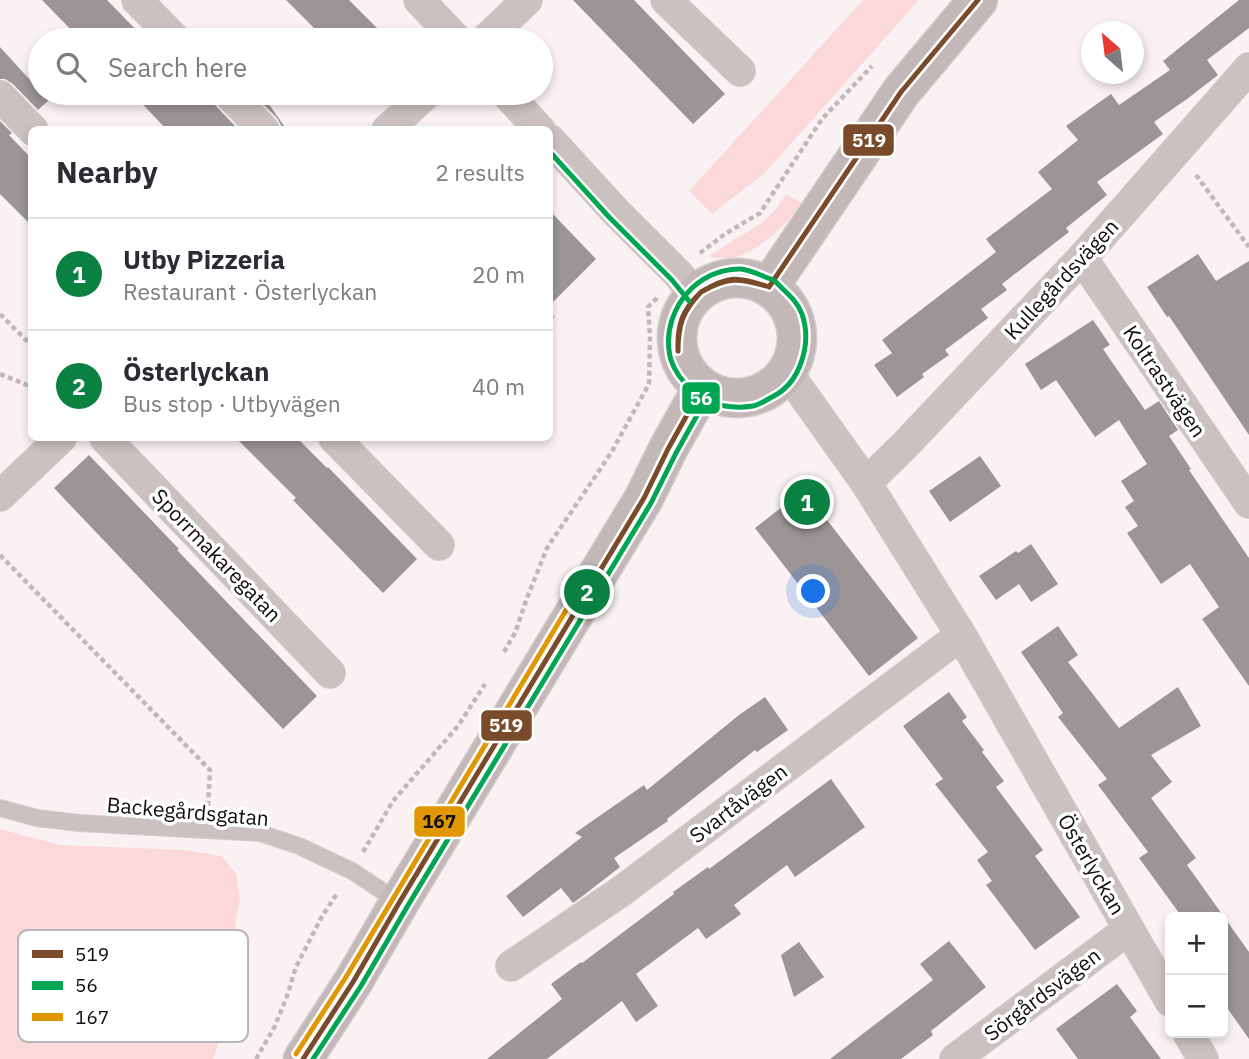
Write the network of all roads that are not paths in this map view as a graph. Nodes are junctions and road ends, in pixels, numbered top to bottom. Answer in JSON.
{"nodes":[{"id":1,"x":137,"y":0,"type":"edge"},
{"id":2,"x":419,"y":0,"type":"edge"},
{"id":3,"x":527,"y":0,"type":"edge"},
{"id":4,"x":666,"y":0,"type":"edge"},
{"id":5,"x":978,"y":0,"type":"edge"},
{"id":6,"x":164,"y":28,"type":"edge"},
{"id":7,"x":446,"y":28,"type":"edge"},
{"id":8,"x":498,"y":28,"type":"edge"},
{"id":9,"x":1249,"y":68,"type":"edge"},
{"id":10,"x":740,"y":71,"type":"dead end"},
{"id":11,"x":0,"y":96,"type":"edge"},
{"id":12,"x":240,"y":105,"type":"edge"},
{"id":13,"x":415,"y":105,"type":"edge"},
{"id":14,"x":517,"y":105,"type":"edge"},
{"id":15,"x":29,"y":126,"type":"edge"},
{"id":16,"x":260,"y":126,"type":"edge"},
{"id":17,"x":391,"y":126,"type":"edge"},
{"id":18,"x":536,"y":126,"type":"edge"},
{"id":19,"x":553,"y":143,"type":"edge"},
{"id":20,"x":1082,"y":258,"type":"junction"},
{"id":21,"x":769,"y":287,"type":"junction"},
{"id":22,"x":696,"y":295,"type":"junction"},
{"id":23,"x":787,"y":373,"type":"junction"},
{"id":24,"x":702,"y":388,"type":"junction"},
{"id":25,"x":58,"y":441,"type":"edge"},
{"id":26,"x":108,"y":441,"type":"edge"},
{"id":27,"x":337,"y":441,"type":"edge"},
{"id":28,"x":866,"y":483,"type":"junction"},
{"id":29,"x":0,"y":496,"type":"edge"},
{"id":30,"x":1249,"y":503,"type":"edge"},
{"id":31,"x":439,"y":545,"type":"dead end"},
{"id":32,"x":961,"y":635,"type":"junction"},
{"id":33,"x":330,"y":673,"type":"dead end"},
{"id":34,"x":0,"y":808,"type":"edge"},
{"id":35,"x":399,"y":903,"type":"junction"},
{"id":36,"x":1129,"y":929,"type":"junction"},
{"id":37,"x":511,"y":966,"type":"dead end"},
{"id":38,"x":1165,"y":992,"type":"edge"},
{"id":39,"x":1191,"y":1038,"type":"edge"},
{"id":40,"x":303,"y":1059,"type":"edge"},
{"id":41,"x":955,"y":1059,"type":"edge"},
{"id":42,"x":1203,"y":1059,"type":"edge"}],
"edges":[{"from":1,"to":6,"type":"street"},
{"from":2,"to":7,"type":"street"},
{"from":3,"to":8,"type":"street"},
{"from":4,"to":10,"type":"street"},
{"from":5,"to":21,"type":"street"},
{"from":9,"to":20,"type":"street","name":"Kullegårdsvägen"},
{"from":11,"to":15,"type":"street"},
{"from":12,"to":16,"type":"street"},
{"from":13,"to":17,"type":"street"},
{"from":14,"to":18,"type":"street"},
{"from":19,"to":22,"type":"street"},
{"from":20,"to":28,"type":"street","name":"Kullegårdsvägen"},
{"from":20,"to":30,"type":"street","name":"Koltrastvägen"},
{"from":21,"to":22,"type":"street"},
{"from":21,"to":23,"type":"street"},
{"from":22,"to":24,"type":"street"},
{"from":23,"to":24,"type":"street"},
{"from":23,"to":28,"type":"street","name":"Österlyckan"},
{"from":24,"to":35,"type":"street"},
{"from":25,"to":29,"type":"street"},
{"from":26,"to":33,"type":"street","name":"Sporrmakaregatan"},
{"from":27,"to":31,"type":"street"},
{"from":28,"to":32,"type":"street","name":"Österlyckan"},
{"from":32,"to":36,"type":"street","name":"Österlyckan"},
{"from":32,"to":37,"type":"street","name":"Svartåvägen"},
{"from":34,"to":35,"type":"lane","name":"Backegårdsgatan"},
{"from":35,"to":40,"type":"street"},
{"from":36,"to":38,"type":"street","name":"Österlyckan"},
{"from":36,"to":41,"type":"street","name":"Sörgårdsvägen"},
{"from":39,"to":42,"type":"street"}]}
